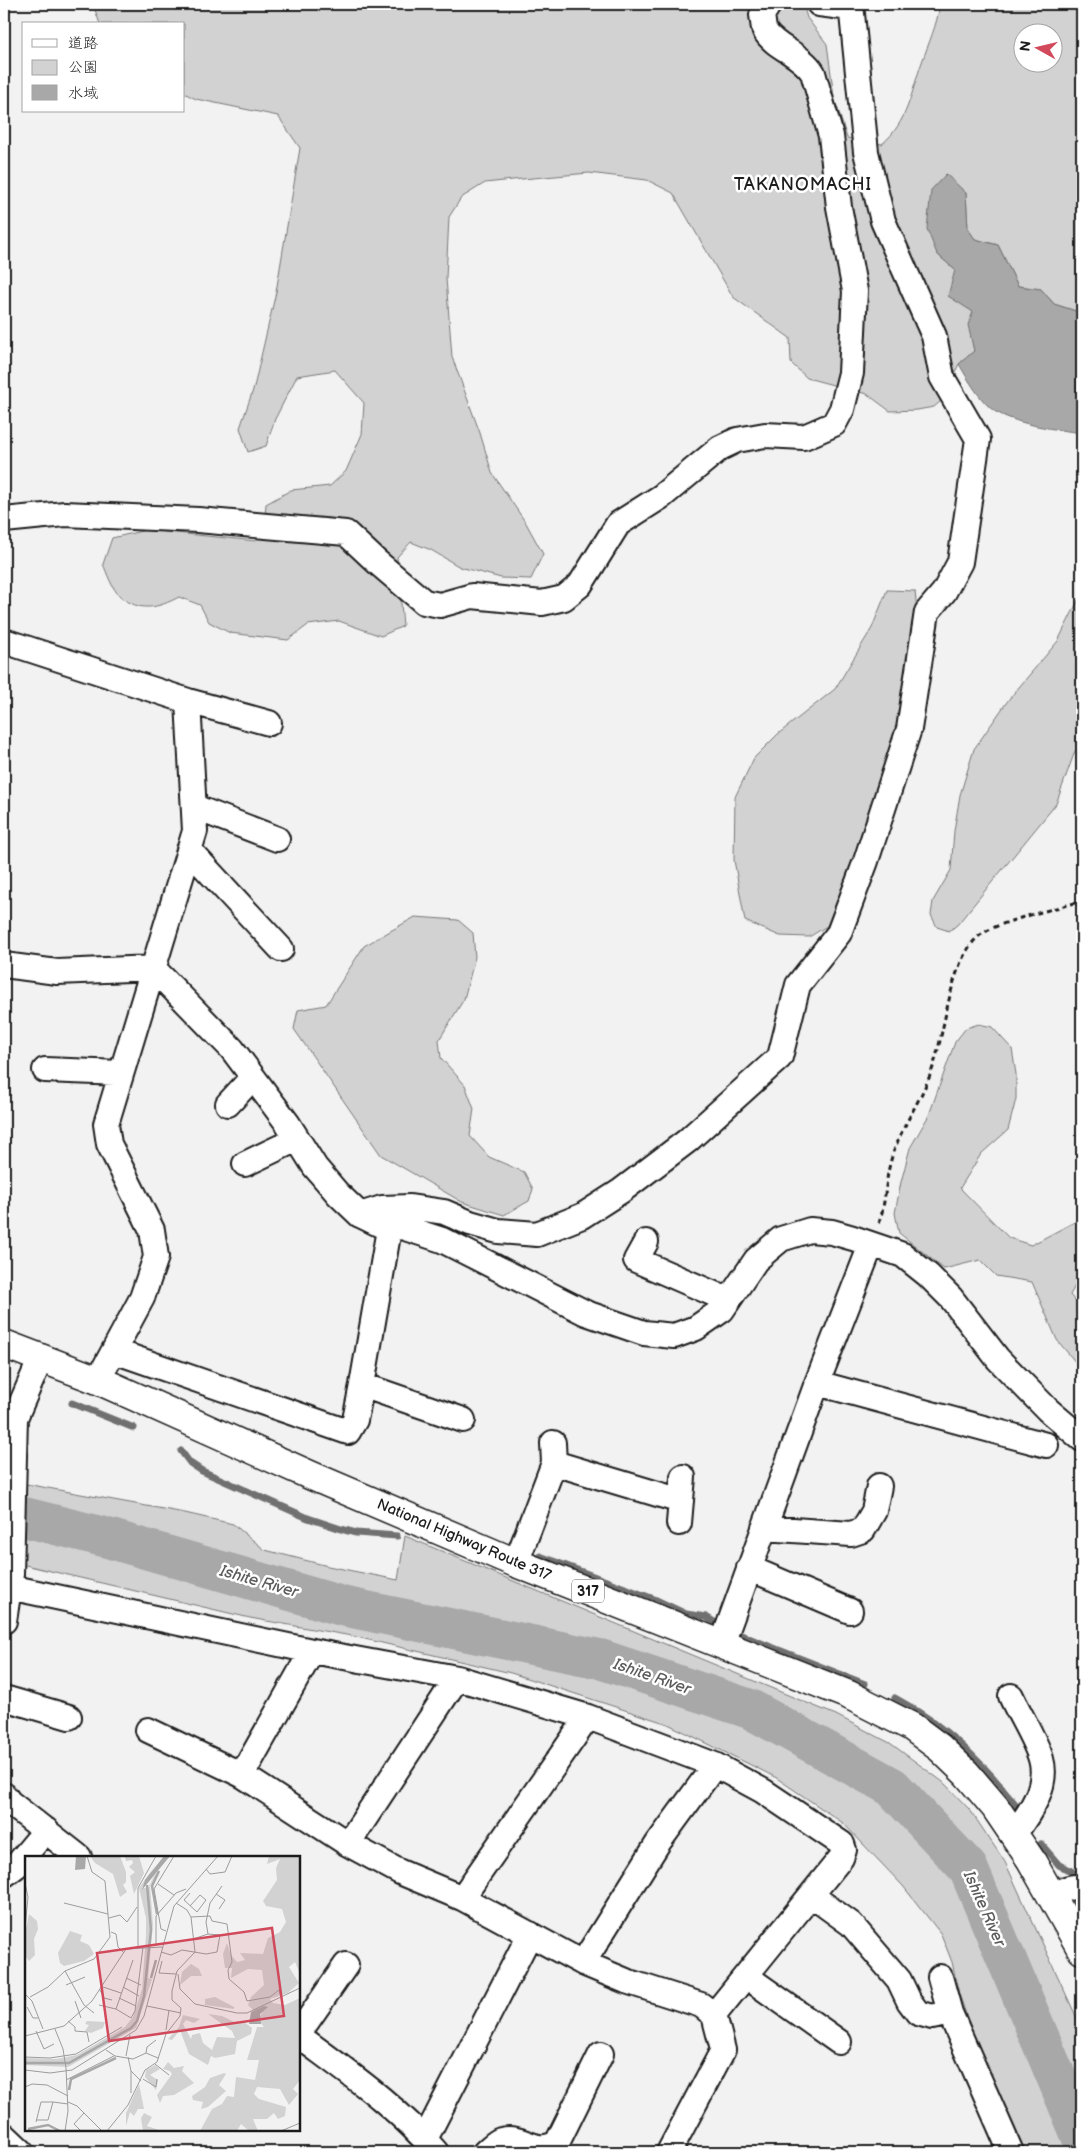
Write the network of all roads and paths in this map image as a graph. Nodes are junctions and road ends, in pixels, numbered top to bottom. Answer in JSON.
{"nodes":[{"id":1,"x":770,"y":4,"type":"edge"},
{"id":2,"x":819,"y":4,"type":"edge"},
{"id":3,"x":851,"y":6,"type":"edge"},
{"id":4,"x":4,"y":520,"type":"edge"},
{"id":5,"x":4,"y":641,"type":"edge"},
{"id":6,"x":188,"y":701,"type":"junction"},
{"id":7,"x":269,"y":724,"type":"dead end"},
{"id":8,"x":194,"y":807,"type":"junction"},
{"id":9,"x":276,"y":839,"type":"dead end"},
{"id":10,"x":189,"y":850,"type":"junction"},
{"id":11,"x":1082,"y":901,"type":"edge"},
{"id":12,"x":281,"y":949,"type":"dead end"},
{"id":13,"x":4,"y":966,"type":"edge"},
{"id":14,"x":154,"y":968,"type":"junction"},
{"id":15,"x":45,"y":1070,"type":"dead end"},
{"id":16,"x":121,"y":1073,"type":"junction"},
{"id":17,"x":253,"y":1077,"type":"junction"},
{"id":18,"x":228,"y":1104,"type":"dead end"},
{"id":19,"x":297,"y":1139,"type":"junction"},
{"id":20,"x":245,"y":1164,"type":"dead end"},
{"id":21,"x":360,"y":1215,"type":"junction"},
{"id":22,"x":389,"y":1229,"type":"junction"},
{"id":23,"x":646,"y":1242,"type":"dead end"},
{"id":24,"x":871,"y":1245,"type":"junction"},
{"id":25,"x":728,"y":1300,"type":"junction"},
{"id":26,"x":4,"y":1344,"type":"edge"},
{"id":27,"x":114,"y":1351,"type":"junction"},
{"id":28,"x":41,"y":1358,"type":"junction"},
{"id":29,"x":98,"y":1380,"type":"junction"},
{"id":30,"x":817,"y":1383,"type":"junction"},
{"id":31,"x":362,"y":1385,"type":"junction"},
{"id":32,"x":463,"y":1420,"type":"dead end"},
{"id":33,"x":9,"y":1430,"type":"edge"},
{"id":34,"x":1082,"y":1439,"type":"edge"},
{"id":35,"x":1046,"y":1445,"type":"dead end"},
{"id":36,"x":683,"y":1477,"type":"dead end"},
{"id":37,"x":879,"y":1486,"type":"dead end"},
{"id":38,"x":764,"y":1528,"type":"junction"},
{"id":39,"x":516,"y":1562,"type":"junction"},
{"id":40,"x":749,"y":1568,"type":"junction"},
{"id":41,"x":10,"y":1580,"type":"junction"},
{"id":42,"x":850,"y":1611,"type":"dead end"},
{"id":43,"x":4,"y":1621,"type":"edge"},
{"id":44,"x":722,"y":1644,"type":"junction"},
{"id":45,"x":312,"y":1651,"type":"junction"},
{"id":46,"x":457,"y":1678,"type":"junction"},
{"id":47,"x":1011,"y":1696,"type":"dead end"},
{"id":48,"x":4,"y":1698,"type":"edge"},
{"id":49,"x":69,"y":1717,"type":"dead end"},
{"id":50,"x":588,"y":1718,"type":"junction"},
{"id":51,"x":148,"y":1730,"type":"dead end"},
{"id":52,"x":715,"y":1765,"type":"junction"},
{"id":53,"x":242,"y":1776,"type":"junction"},
{"id":54,"x":4,"y":1794,"type":"edge"},
{"id":55,"x":46,"y":1830,"type":"junction"},
{"id":56,"x":1014,"y":1834,"type":"junction"},
{"id":57,"x":348,"y":1844,"type":"junction"},
{"id":58,"x":78,"y":1856,"type":"edge"},
{"id":59,"x":4,"y":1875,"type":"edge"},
{"id":60,"x":1082,"y":1888,"type":"edge"},
{"id":61,"x":811,"y":1895,"type":"junction"},
{"id":62,"x":1052,"y":1896,"type":"junction"},
{"id":63,"x":462,"y":1898,"type":"junction"},
{"id":64,"x":530,"y":1934,"type":"junction"},
{"id":65,"x":1082,"y":1950,"type":"edge"},
{"id":66,"x":583,"y":1963,"type":"junction"},
{"id":67,"x":346,"y":1965,"type":"dead end"},
{"id":68,"x":746,"y":1976,"type":"junction"},
{"id":69,"x":940,"y":1977,"type":"dead end"},
{"id":70,"x":950,"y":2013,"type":"junction"},
{"id":71,"x":714,"y":2015,"type":"junction"},
{"id":72,"x":300,"y":2034,"type":"edge"},
{"id":73,"x":300,"y":2036,"type":"edge"},
{"id":74,"x":839,"y":2042,"type":"dead end"},
{"id":75,"x":601,"y":2054,"type":"dead end"},
{"id":76,"x":4,"y":2135,"type":"edge"},
{"id":77,"x":431,"y":2146,"type":"edge"},
{"id":78,"x":22,"y":2152,"type":"edge"},
{"id":79,"x":485,"y":2152,"type":"edge"},
{"id":80,"x":669,"y":2152,"type":"edge"},
{"id":81,"x":1011,"y":2152,"type":"edge"}],
"edges":[{"from":1,"to":4,"type":"street"},
{"from":2,"to":3,"type":"street"},
{"from":3,"to":21,"type":"street"},
{"from":5,"to":6,"type":"street"},
{"from":6,"to":7,"type":"street"},
{"from":6,"to":8,"type":"street"},
{"from":8,"to":9,"type":"street"},
{"from":8,"to":10,"type":"street"},
{"from":10,"to":12,"type":"street"},
{"from":10,"to":14,"type":"street"},
{"from":11,"to":24,"type":"path"},
{"from":13,"to":14,"type":"street"},
{"from":14,"to":16,"type":"street"},
{"from":14,"to":17,"type":"street"},
{"from":15,"to":16,"type":"street"},
{"from":16,"to":27,"type":"street"},
{"from":17,"to":18,"type":"street"},
{"from":17,"to":19,"type":"street"},
{"from":19,"to":20,"type":"street"},
{"from":19,"to":21,"type":"street"},
{"from":21,"to":22,"type":"street"},
{"from":22,"to":25,"type":"street"},
{"from":22,"to":31,"type":"street"},
{"from":23,"to":25,"type":"street"},
{"from":24,"to":25,"type":"street"},
{"from":24,"to":30,"type":"street"},
{"from":24,"to":34,"type":"street"},
{"from":26,"to":28,"type":"highway","name":"National Highway Route 317","number":"317"},
{"from":27,"to":29,"type":"street"},
{"from":27,"to":31,"type":"street"},
{"from":28,"to":29,"type":"highway","name":"National Highway Route 317","number":"317"},
{"from":28,"to":33,"type":"street"},
{"from":29,"to":39,"type":"highway","name":"National Highway Route 317","number":"317"},
{"from":30,"to":35,"type":"street"},
{"from":30,"to":38,"type":"street"},
{"from":31,"to":32,"type":"street"},
{"from":33,"to":41,"type":"street"},
{"from":36,"to":39,"type":"street"},
{"from":37,"to":38,"type":"street"},
{"from":38,"to":40,"type":"street"},
{"from":39,"to":44,"type":"highway","name":"National Highway Route 317","number":"317"},
{"from":40,"to":42,"type":"street"},
{"from":40,"to":44,"type":"street"},
{"from":41,"to":43,"type":"street"},
{"from":41,"to":45,"type":"street"},
{"from":44,"to":56,"type":"highway","name":"National Highway Route 317","number":"317"},
{"from":45,"to":46,"type":"street"},
{"from":45,"to":53,"type":"street"},
{"from":46,"to":50,"type":"street"},
{"from":46,"to":57,"type":"street"},
{"from":47,"to":56,"type":"street"},
{"from":48,"to":49,"type":"street"},
{"from":50,"to":52,"type":"street"},
{"from":50,"to":63,"type":"street"},
{"from":51,"to":53,"type":"street"},
{"from":52,"to":61,"type":"street"},
{"from":52,"to":66,"type":"street"},
{"from":53,"to":57,"type":"street"},
{"from":54,"to":55,"type":"street"},
{"from":55,"to":58,"type":"street"},
{"from":55,"to":59,"type":"street"},
{"from":56,"to":62,"type":"highway","name":"National Highway Route 317","number":"317"},
{"from":57,"to":63,"type":"street"},
{"from":60,"to":62,"type":"street"},
{"from":61,"to":68,"type":"street"},
{"from":61,"to":70,"type":"street"},
{"from":62,"to":65,"type":"highway","name":"National Highway Route 317","number":"317"},
{"from":63,"to":64,"type":"street"},
{"from":64,"to":66,"type":"street"},
{"from":64,"to":77,"type":"street"},
{"from":66,"to":71,"type":"street"},
{"from":67,"to":72,"type":"street"},
{"from":68,"to":71,"type":"street"},
{"from":68,"to":74,"type":"street"},
{"from":69,"to":70,"type":"street"},
{"from":70,"to":81,"type":"street"},
{"from":71,"to":80,"type":"street"},
{"from":73,"to":77,"type":"street"},
{"from":75,"to":79,"type":"street"},
{"from":76,"to":78,"type":"street"}]}
